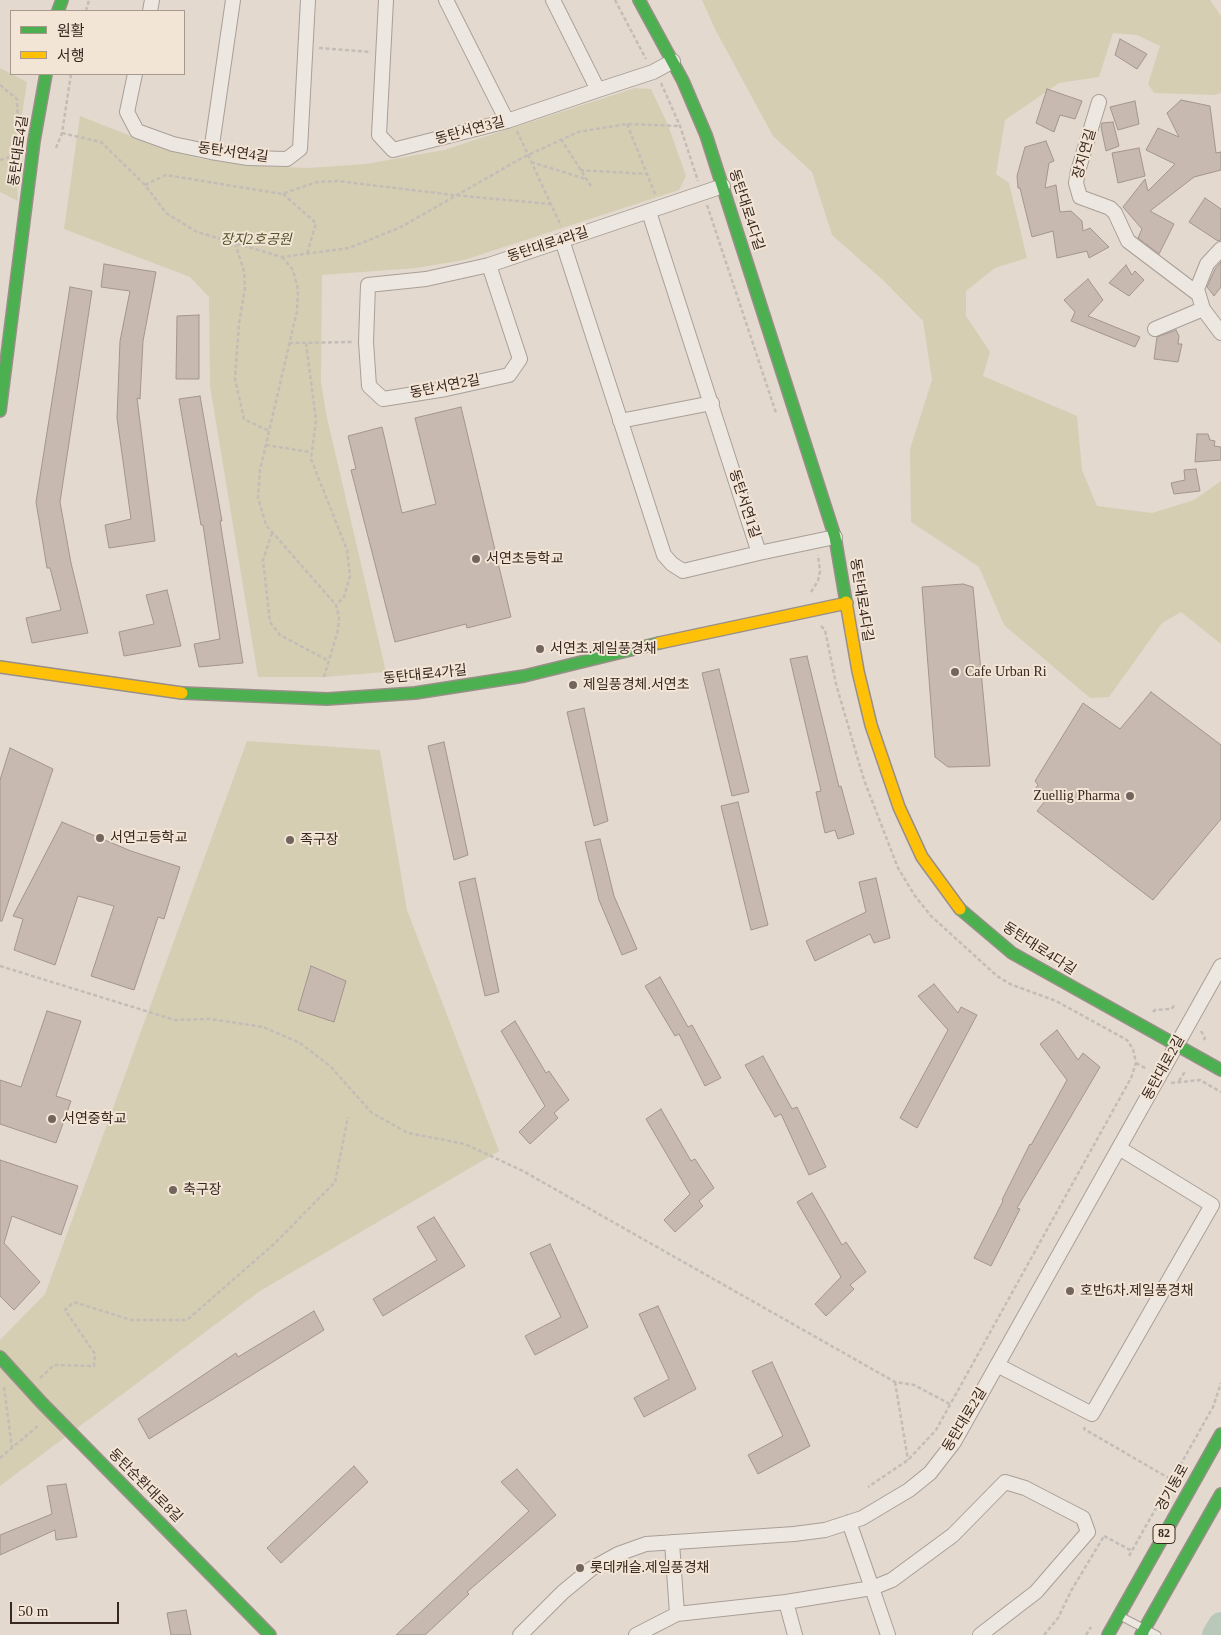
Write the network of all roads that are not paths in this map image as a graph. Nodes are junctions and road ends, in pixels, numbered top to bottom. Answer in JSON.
{"nodes":[{"id":1,"x":233,"y":0,"type":"edge"},
{"id":2,"x":308,"y":0,"type":"edge"},
{"id":3,"x":386,"y":0,"type":"edge"},
{"id":4,"x":446,"y":0,"type":"edge"},
{"id":5,"x":553,"y":0,"type":"edge"},
{"id":6,"x":639,"y":0,"type":"edge"},
{"id":7,"x":673,"y":61,"type":"junction"},
{"id":8,"x":46,"y":75,"type":"edge"},
{"id":9,"x":136,"y":75,"type":"edge"},
{"id":10,"x":598,"y":90,"type":"junction"},
{"id":11,"x":1099,"y":102,"type":"dead end"},
{"id":12,"x":507,"y":121,"type":"junction"},
{"id":13,"x":211,"y":152,"type":"junction"},
{"id":14,"x":723,"y":186,"type":"junction"},
{"id":15,"x":655,"y":210,"type":"junction"},
{"id":16,"x":562,"y":240,"type":"junction"},
{"id":17,"x":1221,"y":249,"type":"edge"},
{"id":18,"x":489,"y":264,"type":"junction"},
{"id":19,"x":368,"y":285,"type":"joint"},
{"id":20,"x":1198,"y":294,"type":"junction"},
{"id":21,"x":1203,"y":309,"type":"junction"},
{"id":22,"x":1155,"y":329,"type":"dead end"},
{"id":23,"x":1221,"y":333,"type":"edge"},
{"id":24,"x":712,"y":403,"type":"junction"},
{"id":25,"x":0,"y":411,"type":"edge"},
{"id":26,"x":620,"y":421,"type":"junction"},
{"id":27,"x":836,"y":536,"type":"junction"},
{"id":28,"x":759,"y":553,"type":"junction"},
{"id":29,"x":847,"y":603,"type":"junction"},
{"id":30,"x":0,"y":667,"type":"edge"},
{"id":31,"x":1221,"y":966,"type":"edge"},
{"id":32,"x":1176,"y":1046,"type":"junction"},
{"id":33,"x":1221,"y":1070,"type":"edge"},
{"id":34,"x":1119,"y":1148,"type":"junction"},
{"id":35,"x":0,"y":1357,"type":"edge"},
{"id":36,"x":998,"y":1365,"type":"junction"},
{"id":37,"x":1221,"y":1434,"type":"edge"},
{"id":38,"x":1221,"y":1494,"type":"edge"},
{"id":39,"x":849,"y":1522,"type":"junction"},
{"id":40,"x":672,"y":1542,"type":"junction"},
{"id":41,"x":872,"y":1588,"type":"junction"},
{"id":42,"x":786,"y":1602,"type":"junction"},
{"id":43,"x":677,"y":1614,"type":"junction"},
{"id":44,"x":1119,"y":1616,"type":"junction"},
{"id":45,"x":1143,"y":1632,"type":"edge"},
{"id":46,"x":270,"y":1635,"type":"edge"},
{"id":47,"x":520,"y":1635,"type":"edge"},
{"id":48,"x":636,"y":1635,"type":"edge"},
{"id":49,"x":795,"y":1635,"type":"edge"},
{"id":50,"x":888,"y":1635,"type":"edge"},
{"id":51,"x":980,"y":1635,"type":"edge"},
{"id":52,"x":1108,"y":1635,"type":"edge"},
{"id":53,"x":1157,"y":1635,"type":"edge"}],
"edges":[{"from":1,"to":13,"type":"street"},
{"from":2,"to":13,"type":"street","name":"동탄서연4길"},
{"from":3,"to":12,"type":"street","name":"동탄서연3길"},
{"from":4,"to":12,"type":"street"},
{"from":5,"to":10,"type":"street"},
{"from":6,"to":7,"type":"street","name":"동탄대로4다길"},
{"from":7,"to":10,"type":"street","name":"동탄서연3길"},
{"from":7,"to":14,"type":"street","name":"동탄대로4다길"},
{"from":8,"to":25,"type":"street","name":"동탄대로4길"},
{"from":9,"to":13,"type":"street","name":"동탄서연4길"},
{"from":10,"to":12,"type":"street","name":"동탄서연3길"},
{"from":11,"to":20,"type":"street","name":"장지연길"},
{"from":14,"to":15,"type":"street","name":"동탄대로4라길"},
{"from":14,"to":27,"type":"street","name":"동탄대로4다길"},
{"from":15,"to":16,"type":"street","name":"동탄대로4라길"},
{"from":15,"to":24,"type":"street","name":"동탄서연1길"},
{"from":16,"to":18,"type":"street","name":"동탄대로4라길"},
{"from":16,"to":26,"type":"street","name":"동탄서연1길"},
{"from":17,"to":20,"type":"street"},
{"from":18,"to":19,"type":"street","name":"동탄대로4라길"},
{"from":18,"to":19,"type":"street","name":"동탄서연2길"},
{"from":20,"to":21,"type":"street"},
{"from":21,"to":22,"type":"street"},
{"from":21,"to":23,"type":"street"},
{"from":24,"to":26,"type":"street"},
{"from":24,"to":28,"type":"street","name":"동탄서연1길"},
{"from":26,"to":28,"type":"street","name":"동탄서연1길"},
{"from":27,"to":28,"type":"street"},
{"from":27,"to":29,"type":"street","name":"동탄대로4다길"},
{"from":29,"to":30,"type":"street","name":"동탄대로4가길"},
{"from":29,"to":32,"type":"street","name":"동탄대로4다길"},
{"from":31,"to":32,"type":"street","name":"동탄대로2길"},
{"from":32,"to":33,"type":"street","name":"동탄대로4다길"},
{"from":32,"to":34,"type":"street","name":"동탄대로2길"},
{"from":34,"to":36,"type":"street","name":"동탄대로2길"},
{"from":34,"to":36,"type":"street"},
{"from":35,"to":46,"type":"street","name":"동탄순환대로8길"},
{"from":36,"to":39,"type":"street","name":"동탄대로2길"},
{"from":37,"to":44,"type":"street","name":"경기동로","number":"82"},
{"from":38,"to":45,"type":"street","number":"82"},
{"from":39,"to":40,"type":"street","name":"동탄대로2길"},
{"from":39,"to":41,"type":"street"},
{"from":40,"to":43,"type":"street"},
{"from":40,"to":47,"type":"street","name":"동탄대로2길"},
{"from":41,"to":42,"type":"street"},
{"from":41,"to":50,"type":"street"},
{"from":41,"to":51,"type":"street"},
{"from":42,"to":43,"type":"street"},
{"from":42,"to":49,"type":"street"},
{"from":43,"to":48,"type":"street"},
{"from":44,"to":45,"type":"lane"},
{"from":44,"to":52,"type":"street","name":"경기동로","number":"82"},
{"from":45,"to":53,"type":"lane"}]}
